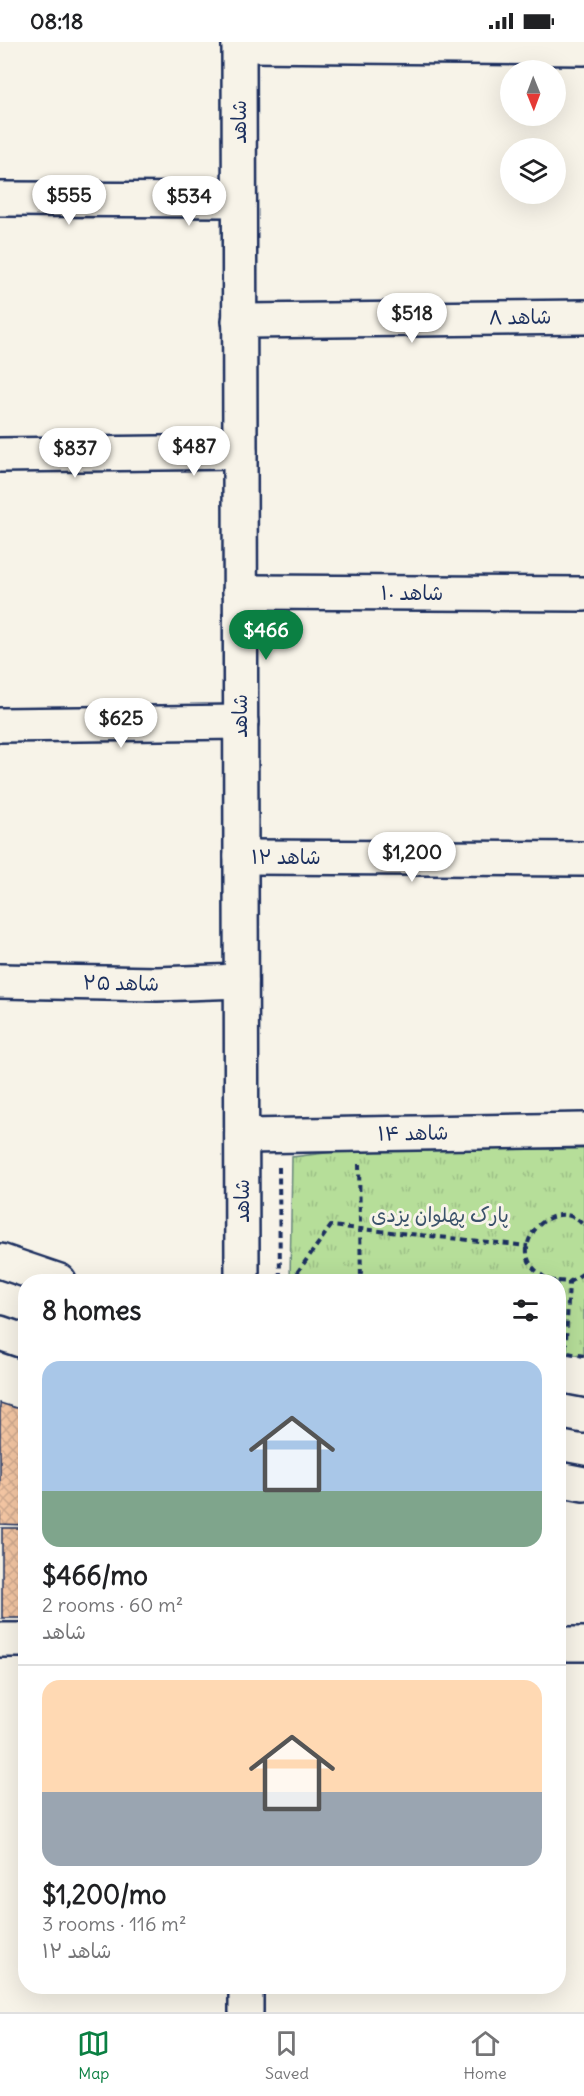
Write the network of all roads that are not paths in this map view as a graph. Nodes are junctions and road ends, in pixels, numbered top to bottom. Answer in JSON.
{"nodes":[{"id":1,"x":239,"y":44,"type":"edge"},
{"id":2,"x":584,"y":48,"type":"edge"},
{"id":3,"x":0,"y":199,"type":"edge"},
{"id":4,"x":239,"y":201,"type":"junction"},
{"id":5,"x":584,"y":317,"type":"edge"},
{"id":6,"x":240,"y":321,"type":"junction"},
{"id":7,"x":240,"y":452,"type":"junction"},
{"id":8,"x":0,"y":455,"type":"edge"},
{"id":9,"x":240,"y":592,"type":"junction"},
{"id":10,"x":584,"y":594,"type":"edge"},
{"id":11,"x":240,"y":722,"type":"junction"},
{"id":12,"x":0,"y":725,"type":"edge"},
{"id":13,"x":241,"y":857,"type":"junction"},
{"id":14,"x":584,"y":859,"type":"edge"},
{"id":15,"x":0,"y":981,"type":"edge"},
{"id":16,"x":241,"y":981,"type":"junction"},
{"id":17,"x":584,"y":1130,"type":"edge"},
{"id":18,"x":242,"y":1136,"type":"junction"},
{"id":19,"x":0,"y":1261,"type":"edge"},
{"id":20,"x":38,"y":1274,"type":"edge"},
{"id":21,"x":242,"y":1274,"type":"edge"},
{"id":22,"x":0,"y":1333,"type":"edge"},
{"id":23,"x":18,"y":1339,"type":"edge"},
{"id":24,"x":566,"y":1481,"type":"edge"},
{"id":25,"x":584,"y":1485,"type":"edge"},
{"id":26,"x":0,"y":1640,"type":"edge"},
{"id":27,"x":18,"y":1640,"type":"edge"},
{"id":28,"x":566,"y":1644,"type":"edge"},
{"id":29,"x":584,"y":1644,"type":"edge"},
{"id":30,"x":246,"y":1994,"type":"edge"},
{"id":31,"x":246,"y":2012,"type":"edge"}],
"edges":[{"from":1,"to":2,"type":"street"},
{"from":1,"to":4,"type":"street","name":"شاهد"},
{"from":3,"to":4,"type":"street"},
{"from":4,"to":6,"type":"street","name":"شاهد"},
{"from":5,"to":6,"type":"street","name":"شاهد ۸"},
{"from":6,"to":7,"type":"street","name":"شاهد"},
{"from":7,"to":8,"type":"street"},
{"from":7,"to":9,"type":"street","name":"شاهد"},
{"from":9,"to":10,"type":"street","name":"شاهد ۱۰"},
{"from":9,"to":11,"type":"street","name":"شاهد"},
{"from":11,"to":12,"type":"street"},
{"from":11,"to":13,"type":"street","name":"شاهد"},
{"from":13,"to":14,"type":"street","name":"شاهد ۱۲"},
{"from":13,"to":16,"type":"street","name":"شاهد"},
{"from":15,"to":16,"type":"street","name":"شاهد ۲۵"},
{"from":16,"to":18,"type":"street","name":"شاهد"},
{"from":17,"to":18,"type":"street","name":"شاهد ۱۴"},
{"from":18,"to":21,"type":"street","name":"شاهد"},
{"from":19,"to":20,"type":"street"},
{"from":22,"to":23,"type":"street"},
{"from":24,"to":25,"type":"street"},
{"from":26,"to":27,"type":"street"},
{"from":28,"to":29,"type":"street"},
{"from":30,"to":31,"type":"street"}]}
